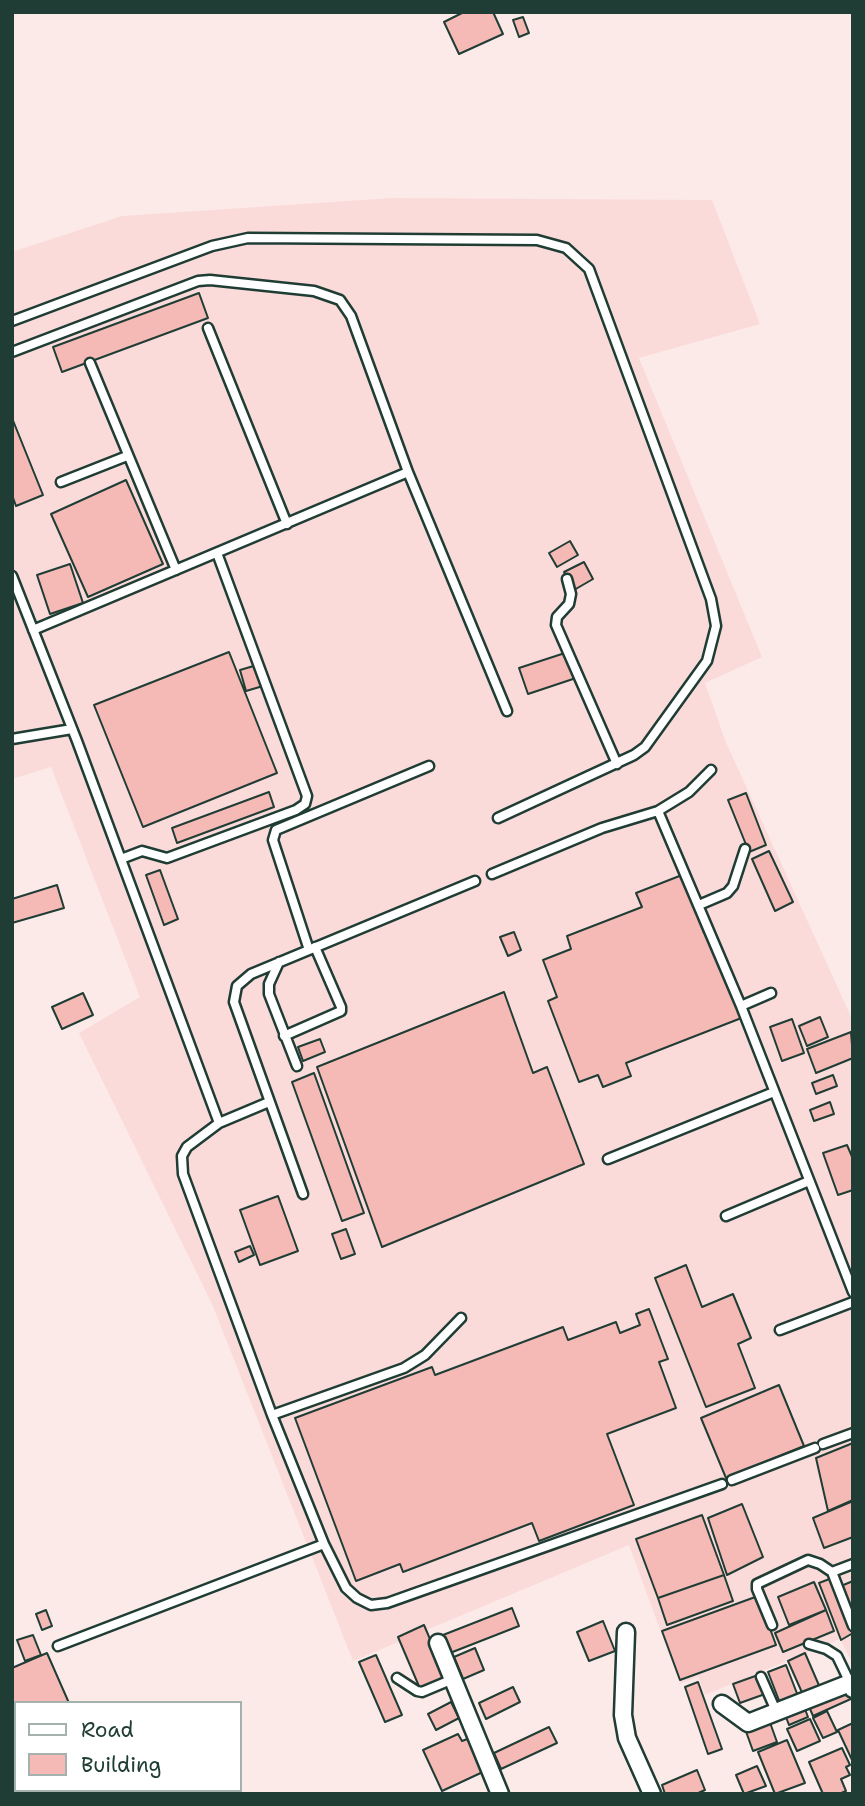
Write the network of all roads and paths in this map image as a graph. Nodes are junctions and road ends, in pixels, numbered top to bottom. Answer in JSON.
{"nodes":[{"id":1,"x":12,"y":321,"type":"edge"},
{"id":2,"x":208,"y":328,"type":"dead end"},
{"id":3,"x":12,"y":352,"type":"edge"},
{"id":4,"x":90,"y":363,"type":"dead end"},
{"id":5,"x":127,"y":456,"type":"junction"},
{"id":6,"x":408,"y":472,"type":"junction"},
{"id":7,"x":61,"y":482,"type":"dead end"},
{"id":8,"x":287,"y":524,"type":"junction"},
{"id":9,"x":217,"y":553,"type":"junction"},
{"id":10,"x":176,"y":570,"type":"junction"},
{"id":11,"x":12,"y":576,"type":"edge"},
{"id":12,"x":567,"y":579,"type":"dead end"},
{"id":13,"x":33,"y":630,"type":"junction"},
{"id":14,"x":508,"y":711,"type":"dead end"},
{"id":15,"x":72,"y":729,"type":"junction"},
{"id":16,"x":12,"y":739,"type":"edge"},
{"id":17,"x":617,"y":764,"type":"junction"},
{"id":18,"x":429,"y":766,"type":"dead end"},
{"id":19,"x":711,"y":770,"type":"dead end"},
{"id":20,"x":658,"y":811,"type":"junction"},
{"id":21,"x":498,"y":818,"type":"dead end"},
{"id":22,"x":745,"y":849,"type":"dead end"},
{"id":23,"x":121,"y":859,"type":"junction"},
{"id":24,"x":492,"y":874,"type":"dead end"},
{"id":25,"x":475,"y":881,"type":"dead end"},
{"id":26,"x":699,"y":905,"type":"junction"},
{"id":27,"x":312,"y":948,"type":"junction"},
{"id":28,"x":279,"y":962,"type":"junction"},
{"id":29,"x":771,"y":993,"type":"dead end"},
{"id":30,"x":741,"y":1006,"type":"junction"},
{"id":31,"x":284,"y":1036,"type":"junction"},
{"id":32,"x":297,"y":1066,"type":"dead end"},
{"id":33,"x":774,"y":1092,"type":"junction"},
{"id":34,"x":269,"y":1102,"type":"junction"},
{"id":35,"x":219,"y":1123,"type":"junction"},
{"id":36,"x":608,"y":1159,"type":"dead end"},
{"id":37,"x":809,"y":1181,"type":"junction"},
{"id":38,"x":303,"y":1194,"type":"dead end"},
{"id":39,"x":726,"y":1216,"type":"dead end"},
{"id":40,"x":853,"y":1292,"type":"edge"},
{"id":41,"x":853,"y":1302,"type":"edge"},
{"id":42,"x":461,"y":1318,"type":"dead end"},
{"id":43,"x":780,"y":1331,"type":"dead end"},
{"id":44,"x":272,"y":1415,"type":"junction"},
{"id":45,"x":853,"y":1433,"type":"edge"},
{"id":46,"x":732,"y":1480,"type":"dead end"},
{"id":47,"x":722,"y":1484,"type":"dead end"},
{"id":48,"x":324,"y":1544,"type":"junction"},
{"id":49,"x":853,"y":1564,"type":"edge"},
{"id":50,"x":832,"y":1572,"type":"junction"},
{"id":51,"x":772,"y":1625,"type":"dead end"},
{"id":52,"x":853,"y":1626,"type":"edge"},
{"id":53,"x":626,"y":1632,"type":"dead end"},
{"id":54,"x":438,"y":1643,"type":"dead end"},
{"id":55,"x":809,"y":1644,"type":"dead end"},
{"id":56,"x":58,"y":1646,"type":"dead end"},
{"id":57,"x":761,"y":1677,"type":"dead end"},
{"id":58,"x":397,"y":1678,"type":"dead end"},
{"id":59,"x":453,"y":1679,"type":"junction"},
{"id":60,"x":851,"y":1686,"type":"edge"},
{"id":61,"x":722,"y":1704,"type":"dead end"},
{"id":62,"x":775,"y":1711,"type":"junction"},
{"id":63,"x":500,"y":1794,"type":"edge"},
{"id":64,"x":652,"y":1794,"type":"edge"}],
"edges":[{"from":1,"to":17,"type":"lane"},
{"from":2,"to":8,"type":"lane"},
{"from":3,"to":6,"type":"lane"},
{"from":4,"to":5,"type":"lane"},
{"from":5,"to":7,"type":"lane"},
{"from":5,"to":10,"type":"lane"},
{"from":6,"to":8,"type":"lane"},
{"from":6,"to":14,"type":"lane"},
{"from":8,"to":9,"type":"lane"},
{"from":9,"to":10,"type":"lane"},
{"from":9,"to":23,"type":"lane"},
{"from":10,"to":13,"type":"lane"},
{"from":11,"to":13,"type":"lane"},
{"from":12,"to":17,"type":"lane"},
{"from":13,"to":15,"type":"lane"},
{"from":15,"to":16,"type":"lane"},
{"from":15,"to":23,"type":"lane"},
{"from":17,"to":21,"type":"lane"},
{"from":18,"to":27,"type":"lane"},
{"from":19,"to":20,"type":"lane"},
{"from":20,"to":24,"type":"lane"},
{"from":20,"to":26,"type":"lane"},
{"from":22,"to":26,"type":"lane"},
{"from":23,"to":35,"type":"lane"},
{"from":25,"to":27,"type":"lane"},
{"from":26,"to":30,"type":"lane"},
{"from":27,"to":28,"type":"lane"},
{"from":27,"to":31,"type":"lane"},
{"from":28,"to":31,"type":"lane"},
{"from":28,"to":34,"type":"lane"},
{"from":29,"to":30,"type":"lane"},
{"from":30,"to":33,"type":"lane"},
{"from":31,"to":32,"type":"lane"},
{"from":33,"to":36,"type":"lane"},
{"from":33,"to":37,"type":"lane"},
{"from":34,"to":35,"type":"lane"},
{"from":34,"to":38,"type":"lane"},
{"from":35,"to":44,"type":"lane"},
{"from":37,"to":39,"type":"lane"},
{"from":37,"to":40,"type":"lane"},
{"from":41,"to":43,"type":"lane"},
{"from":42,"to":44,"type":"lane"},
{"from":44,"to":48,"type":"lane"},
{"from":45,"to":46,"type":"lane"},
{"from":47,"to":48,"type":"lane"},
{"from":48,"to":56,"type":"lane"},
{"from":49,"to":50,"type":"lane"},
{"from":50,"to":51,"type":"lane"},
{"from":50,"to":52,"type":"lane"},
{"from":53,"to":64,"type":"street"},
{"from":54,"to":59,"type":"street"},
{"from":55,"to":60,"type":"lane"},
{"from":57,"to":62,"type":"lane"},
{"from":58,"to":59,"type":"lane"},
{"from":59,"to":63,"type":"street"},
{"from":60,"to":62,"type":"street"},
{"from":61,"to":62,"type":"street"}]}
